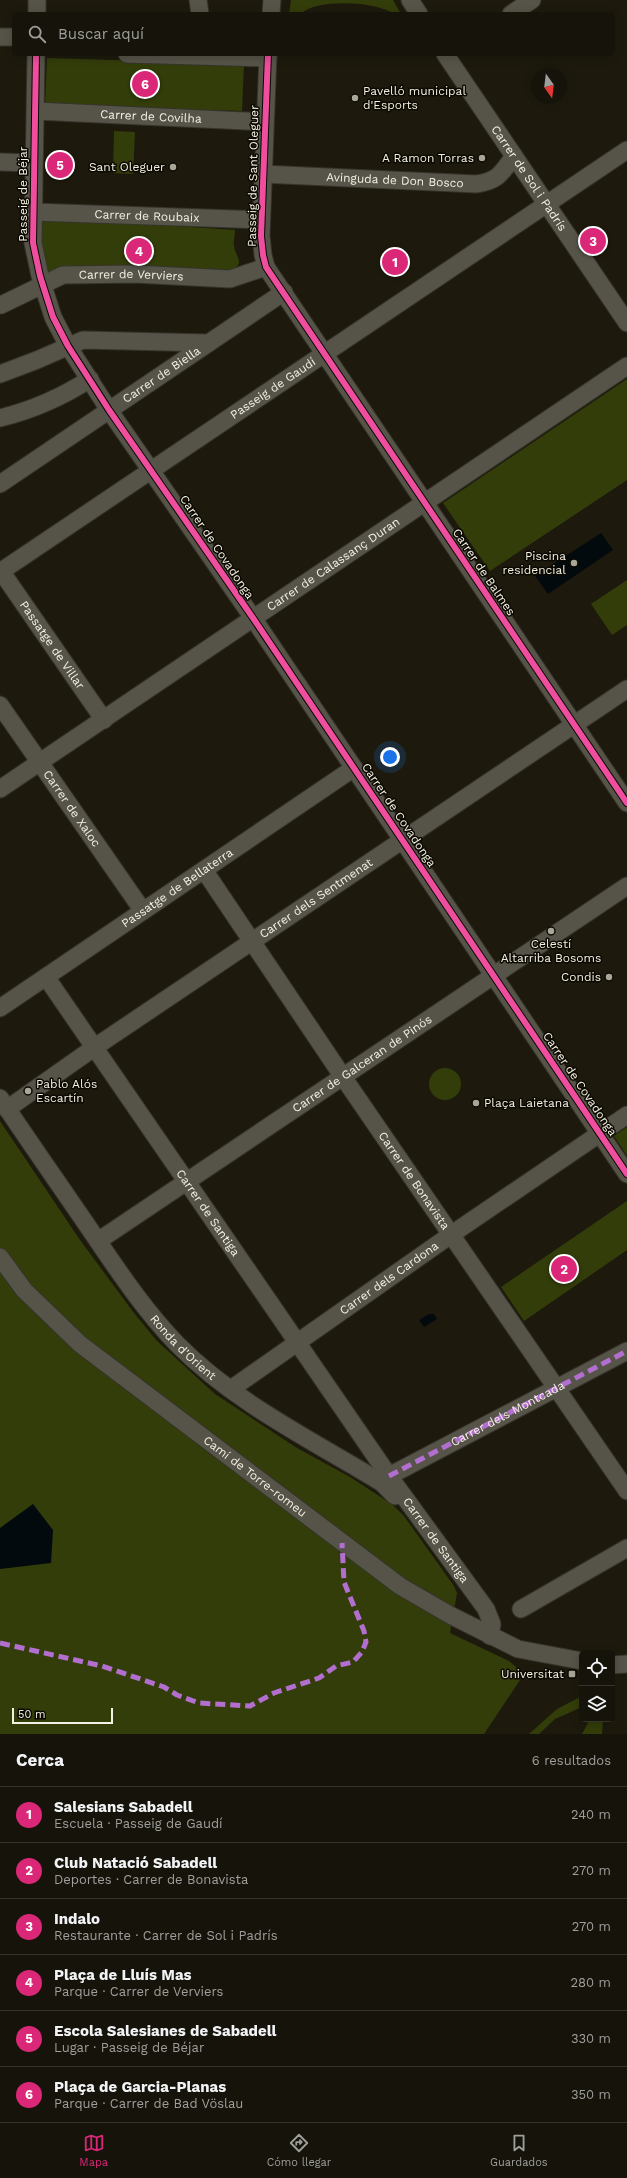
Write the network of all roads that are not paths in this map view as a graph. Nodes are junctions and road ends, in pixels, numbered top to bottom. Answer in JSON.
{"nodes":[{"id":1,"x":37,"y":0,"type":"edge"},
{"id":2,"x":198,"y":0,"type":"edge"},
{"id":3,"x":272,"y":0,"type":"edge"},
{"id":4,"x":410,"y":0,"type":"edge"},
{"id":5,"x":532,"y":0,"type":"edge"},
{"id":6,"x":36,"y":12,"type":"edge"},
{"id":7,"x":200,"y":12,"type":"edge"},
{"id":8,"x":271,"y":12,"type":"edge"},
{"id":9,"x":418,"y":12,"type":"edge"},
{"id":10,"x":514,"y":12,"type":"edge"},
{"id":11,"x":0,"y":37,"type":"edge"},
{"id":12,"x":12,"y":37,"type":"edge"},
{"id":13,"x":36,"y":56,"type":"edge"},
{"id":14,"x":268,"y":56,"type":"edge"},
{"id":15,"x":449,"y":56,"type":"edge"},
{"id":16,"x":36,"y":111,"type":"junction"},
{"id":17,"x":265,"y":122,"type":"junction"},
{"id":18,"x":627,"y":150,"type":"edge"},
{"id":19,"x":514,"y":156,"type":"junction"},
{"id":20,"x":0,"y":162,"type":"edge"},
{"id":21,"x":34,"y":163,"type":"junction"},
{"id":22,"x":263,"y":174,"type":"junction"},
{"id":23,"x":545,"y":204,"type":"junction"},
{"id":24,"x":34,"y":212,"type":"junction"},
{"id":25,"x":261,"y":220,"type":"junction"},
{"id":26,"x":266,"y":267,"type":"junction"},
{"id":27,"x":42,"y":284,"type":"junction"},
{"id":28,"x":284,"y":292,"type":"junction"},
{"id":29,"x":1,"y":305,"type":"edge"},
{"id":30,"x":627,"y":323,"type":"edge"},
{"id":31,"x":208,"y":343,"type":"junction"},
{"id":32,"x":68,"y":346,"type":"junction"},
{"id":33,"x":325,"y":352,"type":"junction"},
{"id":34,"x":627,"y":366,"type":"edge"},
{"id":35,"x":0,"y":374,"type":"edge"},
{"id":36,"x":90,"y":379,"type":"junction"},
{"id":37,"x":109,"y":410,"type":"junction"},
{"id":38,"x":0,"y":418,"type":"edge"},
{"id":39,"x":151,"y":469,"type":"junction"},
{"id":40,"x":5,"y":478,"type":"edge"},
{"id":41,"x":425,"y":503,"type":"junction"},
{"id":42,"x":0,"y":571,"type":"edge"},
{"id":43,"x":252,"y":618,"type":"junction"},
{"id":44,"x":627,"y":689,"type":"edge"},
{"id":45,"x":0,"y":705,"type":"edge"},
{"id":46,"x":104,"y":720,"type":"junction"},
{"id":47,"x":574,"y":724,"type":"junction"},
{"id":48,"x":40,"y":763,"type":"junction"},
{"id":49,"x":354,"y":768,"type":"junction"},
{"id":50,"x":0,"y":789,"type":"edge"},
{"id":51,"x":627,"y":803,"type":"edge"},
{"id":52,"x":403,"y":840,"type":"junction"},
{"id":53,"x":204,"y":870,"type":"junction"},
{"id":54,"x":627,"y":886,"type":"edge"},
{"id":55,"x":144,"y":911,"type":"junction"},
{"id":56,"x":253,"y":941,"type":"junction"},
{"id":57,"x":494,"y":976,"type":"junction"},
{"id":58,"x":46,"y":977,"type":"junction"},
{"id":59,"x":0,"y":1008,"type":"edge"},
{"id":60,"x":95,"y":1047,"type":"junction"},
{"id":61,"x":343,"y":1076,"type":"junction"},
{"id":62,"x":4,"y":1104,"type":"edge"},
{"id":63,"x":627,"y":1115,"type":"edge"},
{"id":64,"x":600,"y":1134,"type":"junction"},
{"id":65,"x":627,"y":1174,"type":"edge"},
{"id":66,"x":188,"y":1181,"type":"junction"},
{"id":67,"x":452,"y":1234,"type":"junction"},
{"id":68,"x":98,"y":1241,"type":"junction"},
{"id":69,"x":0,"y":1257,"type":"edge"},
{"id":70,"x":298,"y":1342,"type":"junction"},
{"id":71,"x":627,"y":1351,"type":"edge"},
{"id":72,"x":557,"y":1388,"type":"junction"},
{"id":73,"x":231,"y":1389,"type":"junction"},
{"id":74,"x":371,"y":1449,"type":"junction"},
{"id":75,"x":347,"y":1462,"type":"junction"},
{"id":76,"x":389,"y":1476,"type":"junction"},
{"id":77,"x":627,"y":1491,"type":"edge"},
{"id":78,"x":430,"y":1532,"type":"junction"},
{"id":79,"x":627,"y":1548,"type":"edge"},
{"id":80,"x":521,"y":1609,"type":"dead end"},
{"id":81,"x":490,"y":1636,"type":"junction"},
{"id":82,"x":579,"y":1661,"type":"edge"},
{"id":83,"x":627,"y":1664,"type":"edge"},
{"id":84,"x":615,"y":1665,"type":"edge"}],
"edges":[{"from":1,"to":6,"type":"street"},
{"from":2,"to":7,"type":"street"},
{"from":3,"to":8,"type":"street"},
{"from":4,"to":9,"type":"street"},
{"from":5,"to":10,"type":"street"},
{"from":11,"to":12,"type":"street"},
{"from":13,"to":16,"type":"street","name":"Passeig de Béjar"},
{"from":14,"to":17,"type":"street","name":"Passeig de Sant Oleguer"},
{"from":15,"to":19,"type":"street","name":"Carrer de Sol i Padrís"},
{"from":16,"to":17,"type":"street","name":"Carrer de Covilha"},
{"from":16,"to":21,"type":"street","name":"Passeig de Béjar"},
{"from":17,"to":22,"type":"street","name":"Passeig de Sant Oleguer"},
{"from":18,"to":23,"type":"street","name":"Passeig de Gaudí"},
{"from":19,"to":22,"type":"street","name":"Avinguda de Don Bosco"},
{"from":19,"to":23,"type":"street","name":"Carrer de Sol i Padrís"},
{"from":20,"to":21,"type":"street"},
{"from":21,"to":24,"type":"street","name":"Passeig de Béjar"},
{"from":22,"to":25,"type":"street","name":"Passeig de Sant Oleguer"},
{"from":23,"to":30,"type":"street","name":"Carrer de Sol i Padrís"},
{"from":23,"to":33,"type":"street","name":"Passeig de Gaudí"},
{"from":24,"to":25,"type":"street","name":"Carrer de Roubaix"},
{"from":24,"to":27,"type":"street","name":"Passeig de Béjar"},
{"from":25,"to":26,"type":"street","name":"Passeig de Sant Oleguer"},
{"from":26,"to":27,"type":"street","name":"Carrer de Verviers"},
{"from":26,"to":28,"type":"street","name":"Passeig de Sant Oleguer"},
{"from":27,"to":29,"type":"street","name":"Carrer de Verviers"},
{"from":27,"to":32,"type":"street","name":"Passeig de Béjar"},
{"from":28,"to":31,"type":"street","name":"Carrer de Biella"},
{"from":28,"to":33,"type":"street","name":"Passeig de Sant Oleguer"},
{"from":31,"to":32,"type":"street"},
{"from":31,"to":37,"type":"street","name":"Carrer de Biella"},
{"from":32,"to":35,"type":"street"},
{"from":32,"to":36,"type":"street","name":"Passeig de Béjar"},
{"from":33,"to":39,"type":"street","name":"Passeig de Gaudí"},
{"from":33,"to":41,"type":"street","name":"Carrer de Balmes"},
{"from":34,"to":41,"type":"street","name":"Carrer de Calassanç Duran"},
{"from":36,"to":37,"type":"street","name":"Passeig de Béjar"},
{"from":36,"to":38,"type":"street"},
{"from":37,"to":39,"type":"street","name":"Passeig de Béjar"},
{"from":37,"to":40,"type":"street","name":"Carrer de Biella"},
{"from":39,"to":42,"type":"street","name":"Passeig de Gaudí"},
{"from":39,"to":43,"type":"street","name":"Carrer de Covadonga"},
{"from":41,"to":43,"type":"street","name":"Carrer de Calassanç Duran"},
{"from":41,"to":47,"type":"street","name":"Carrer de Balmes"},
{"from":42,"to":46,"type":"street","name":"Passatge de Villar"},
{"from":43,"to":46,"type":"street","name":"Carrer de Calassanç Duran"},
{"from":43,"to":49,"type":"street","name":"Carrer de Covadonga"},
{"from":44,"to":47,"type":"street","name":"Carrer dels Sentmenat"},
{"from":45,"to":48,"type":"street","name":"Carrer de Xaloc"},
{"from":46,"to":48,"type":"street","name":"Carrer de Calassanç Duran"},
{"from":47,"to":51,"type":"street","name":"Carrer de Balmes"},
{"from":47,"to":52,"type":"street","name":"Carrer dels Sentmenat"},
{"from":48,"to":50,"type":"street","name":"Carrer de Calassanç Duran"},
{"from":48,"to":55,"type":"street","name":"Carrer de Xaloc"},
{"from":49,"to":52,"type":"street","name":"Carrer de Covadonga"},
{"from":49,"to":53,"type":"street","name":"Passatge de Bellaterra"},
{"from":52,"to":56,"type":"street","name":"Carrer dels Sentmenat"},
{"from":52,"to":57,"type":"street","name":"Carrer de Covadonga"},
{"from":53,"to":55,"type":"street","name":"Passatge de Bellaterra"},
{"from":53,"to":56,"type":"street","name":"Carrer de Bonavista"},
{"from":54,"to":57,"type":"street","name":"Carrer de Galceran de Pinós"},
{"from":55,"to":58,"type":"street","name":"Passatge de Bellaterra"},
{"from":56,"to":60,"type":"street","name":"Carrer dels Sentmenat"},
{"from":56,"to":61,"type":"street","name":"Carrer de Bonavista"},
{"from":57,"to":61,"type":"street","name":"Carrer de Galceran de Pinós"},
{"from":57,"to":64,"type":"street","name":"Carrer de Covadonga"},
{"from":58,"to":59,"type":"street","name":"Passatge de Bellaterra"},
{"from":58,"to":60,"type":"street","name":"Carrer de Santiga"},
{"from":60,"to":62,"type":"street","name":"Carrer dels Sentmenat"},
{"from":60,"to":66,"type":"street","name":"Carrer de Santiga"},
{"from":61,"to":66,"type":"street","name":"Carrer de Galceran de Pinós"},
{"from":61,"to":67,"type":"street","name":"Carrer de Bonavista"},
{"from":62,"to":68,"type":"street","name":"Ronda d'Orient"},
{"from":63,"to":64,"type":"street","name":"Carrer dels Cardona"},
{"from":64,"to":65,"type":"street","name":"Carrer de Covadonga"},
{"from":64,"to":67,"type":"street","name":"Carrer dels Cardona"},
{"from":66,"to":68,"type":"street","name":"Carrer de Galceran de Pinós"},
{"from":66,"to":70,"type":"street","name":"Carrer de Santiga"},
{"from":67,"to":70,"type":"street","name":"Carrer dels Cardona"},
{"from":67,"to":72,"type":"street","name":"Carrer de Bonavista"},
{"from":68,"to":73,"type":"street","name":"Ronda d'Orient"},
{"from":69,"to":81,"type":"street","name":"Camí de Torre-romeu"},
{"from":70,"to":73,"type":"street","name":"Carrer dels Cardona"},
{"from":70,"to":74,"type":"street","name":"Carrer de Santiga"},
{"from":71,"to":72,"type":"street","name":"Carrer dels Montcada"},
{"from":72,"to":76,"type":"street","name":"Carrer dels Montcada"},
{"from":72,"to":77,"type":"street","name":"Carrer de Bonavista"},
{"from":73,"to":75,"type":"street","name":"Ronda d'Orient"},
{"from":74,"to":75,"type":"street"},
{"from":74,"to":76,"type":"street","name":"Carrer de Santiga"},
{"from":75,"to":78,"type":"street","name":"Ronda d'Orient"},
{"from":76,"to":78,"type":"street","name":"Carrer de Santiga"},
{"from":78,"to":81,"type":"street","name":"Carrer de Santiga"},
{"from":79,"to":80,"type":"street"},
{"from":81,"to":82,"type":"street","name":"Camí de Torre-romeu"},
{"from":83,"to":84,"type":"street"}]}
